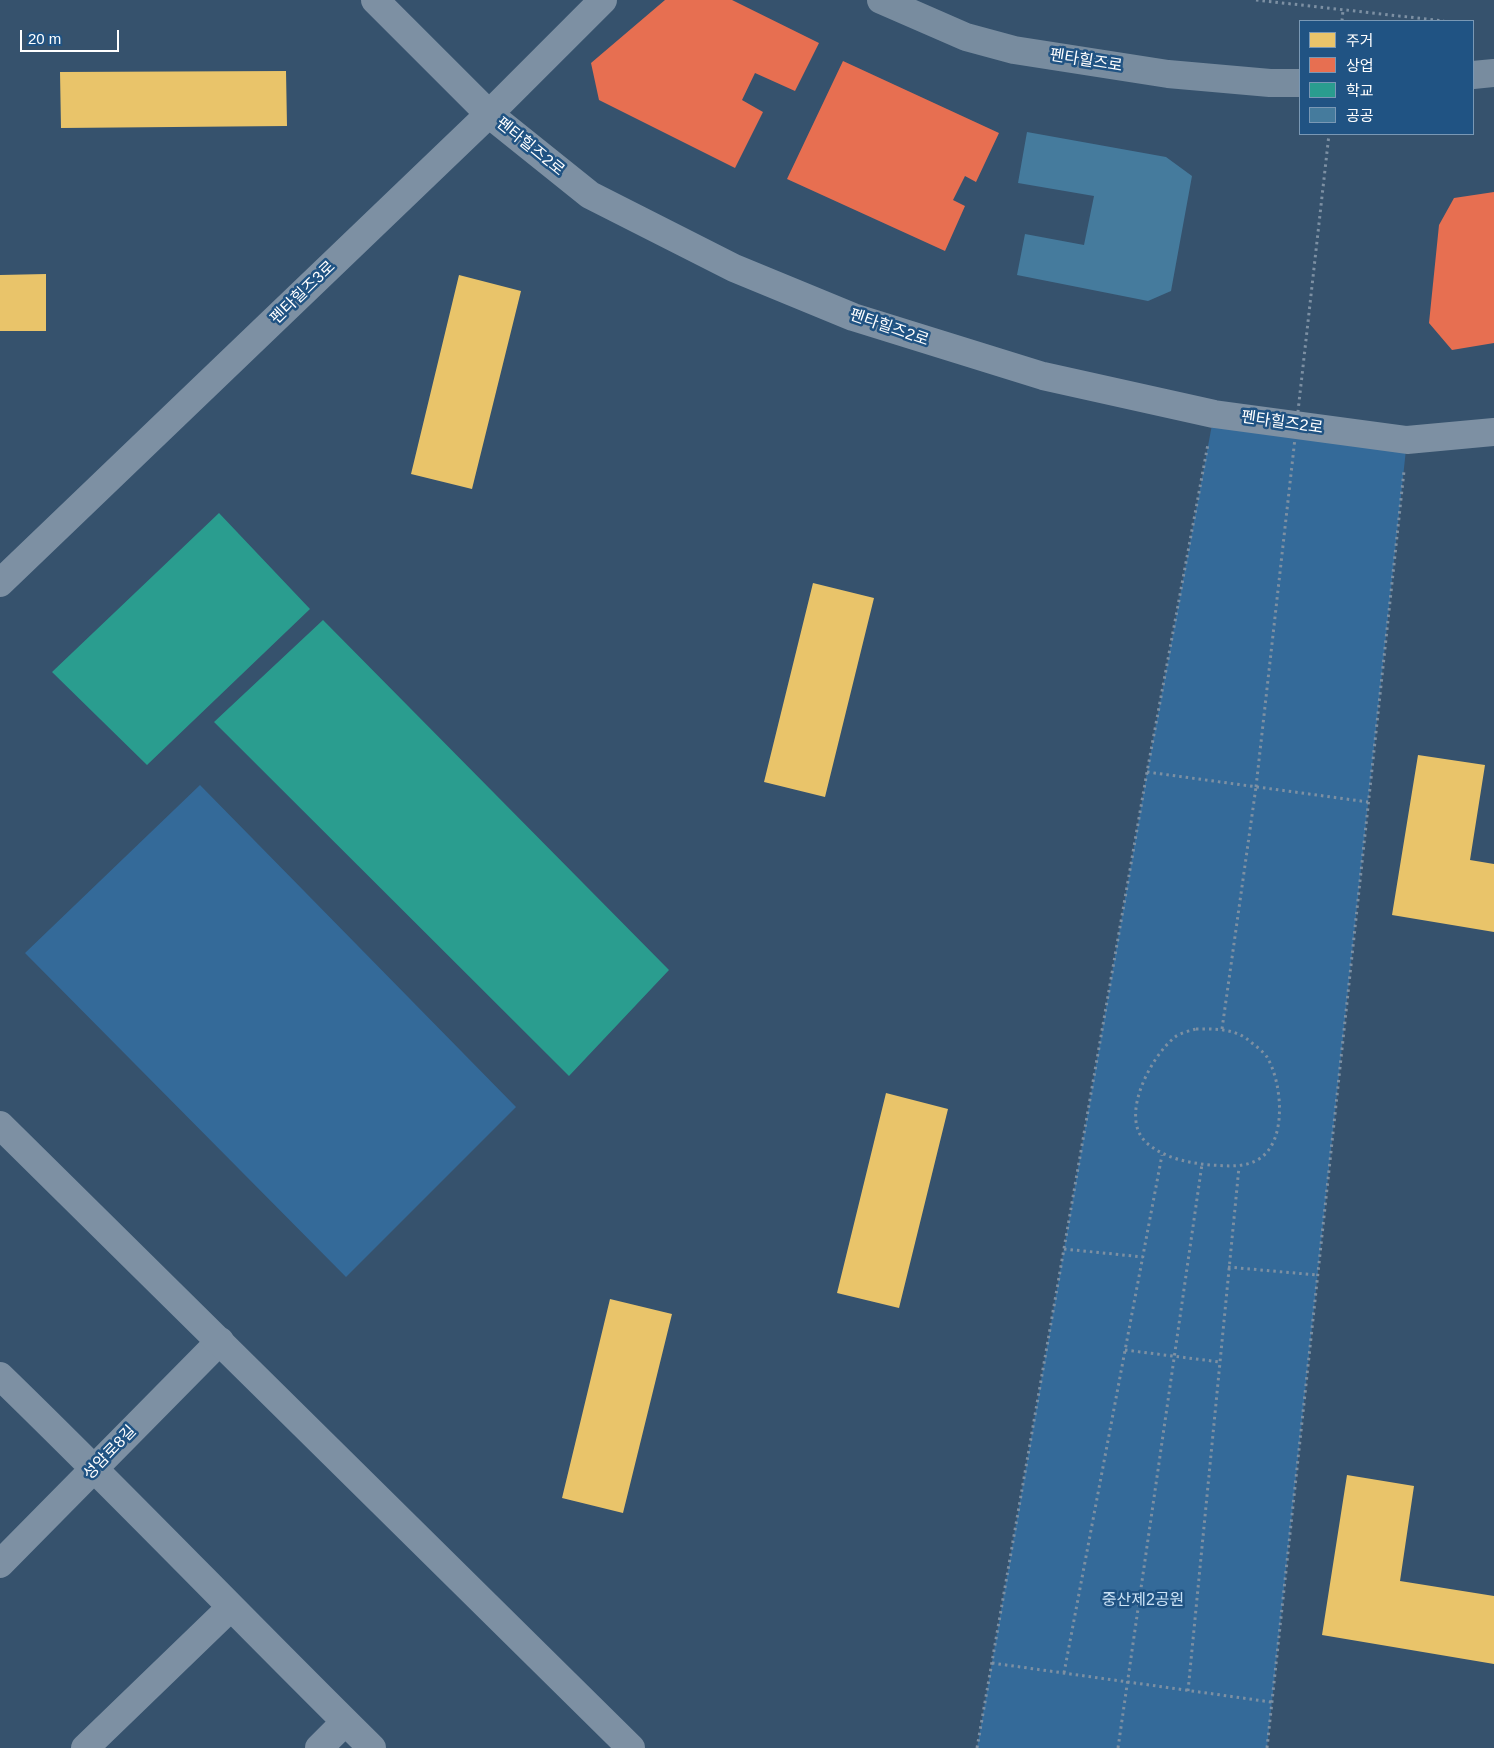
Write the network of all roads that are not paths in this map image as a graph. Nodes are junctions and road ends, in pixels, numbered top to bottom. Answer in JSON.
{"nodes":[{"id":1,"x":374,"y":0,"type":"edge"},
{"id":2,"x":603,"y":0,"type":"edge"},
{"id":3,"x":881,"y":0,"type":"edge"},
{"id":4,"x":1494,"y":73,"type":"edge"},
{"id":5,"x":1474,"y":75,"type":"edge"},
{"id":6,"x":1299,"y":83,"type":"edge"},
{"id":7,"x":489,"y":114,"type":"junction"},
{"id":8,"x":1494,"y":432,"type":"edge"},
{"id":9,"x":0,"y":583,"type":"edge"},
{"id":10,"x":0,"y":1125,"type":"edge"},
{"id":11,"x":220,"y":1341,"type":"junction"},
{"id":12,"x":0,"y":1376,"type":"edge"},
{"id":13,"x":96,"y":1468,"type":"junction"},
{"id":14,"x":0,"y":1564,"type":"edge"},
{"id":15,"x":230,"y":1608,"type":"junction"},
{"id":16,"x":345,"y":1722,"type":"junction"},
{"id":17,"x":85,"y":1748,"type":"edge"},
{"id":18,"x":318,"y":1748,"type":"edge"},
{"id":19,"x":372,"y":1748,"type":"edge"},
{"id":20,"x":631,"y":1748,"type":"edge"}],
"edges":[{"from":1,"to":7,"type":"street","name":"펜타힐즈2로"},
{"from":2,"to":7,"type":"street","name":"펜타힐즈3로"},
{"from":3,"to":6,"type":"main road","name":"펜타힐즈로"},
{"from":4,"to":5,"type":"main road"},
{"from":7,"to":8,"type":"street","name":"펜타힐즈2로"},
{"from":7,"to":9,"type":"street","name":"펜타힐즈3로"},
{"from":10,"to":11,"type":"street"},
{"from":11,"to":13,"type":"street","name":"성암로8길"},
{"from":11,"to":20,"type":"street"},
{"from":12,"to":13,"type":"street"},
{"from":13,"to":14,"type":"street","name":"성암로8길"},
{"from":13,"to":15,"type":"street"},
{"from":15,"to":16,"type":"street"},
{"from":15,"to":17,"type":"street"},
{"from":16,"to":18,"type":"street"},
{"from":16,"to":19,"type":"street"}]}
